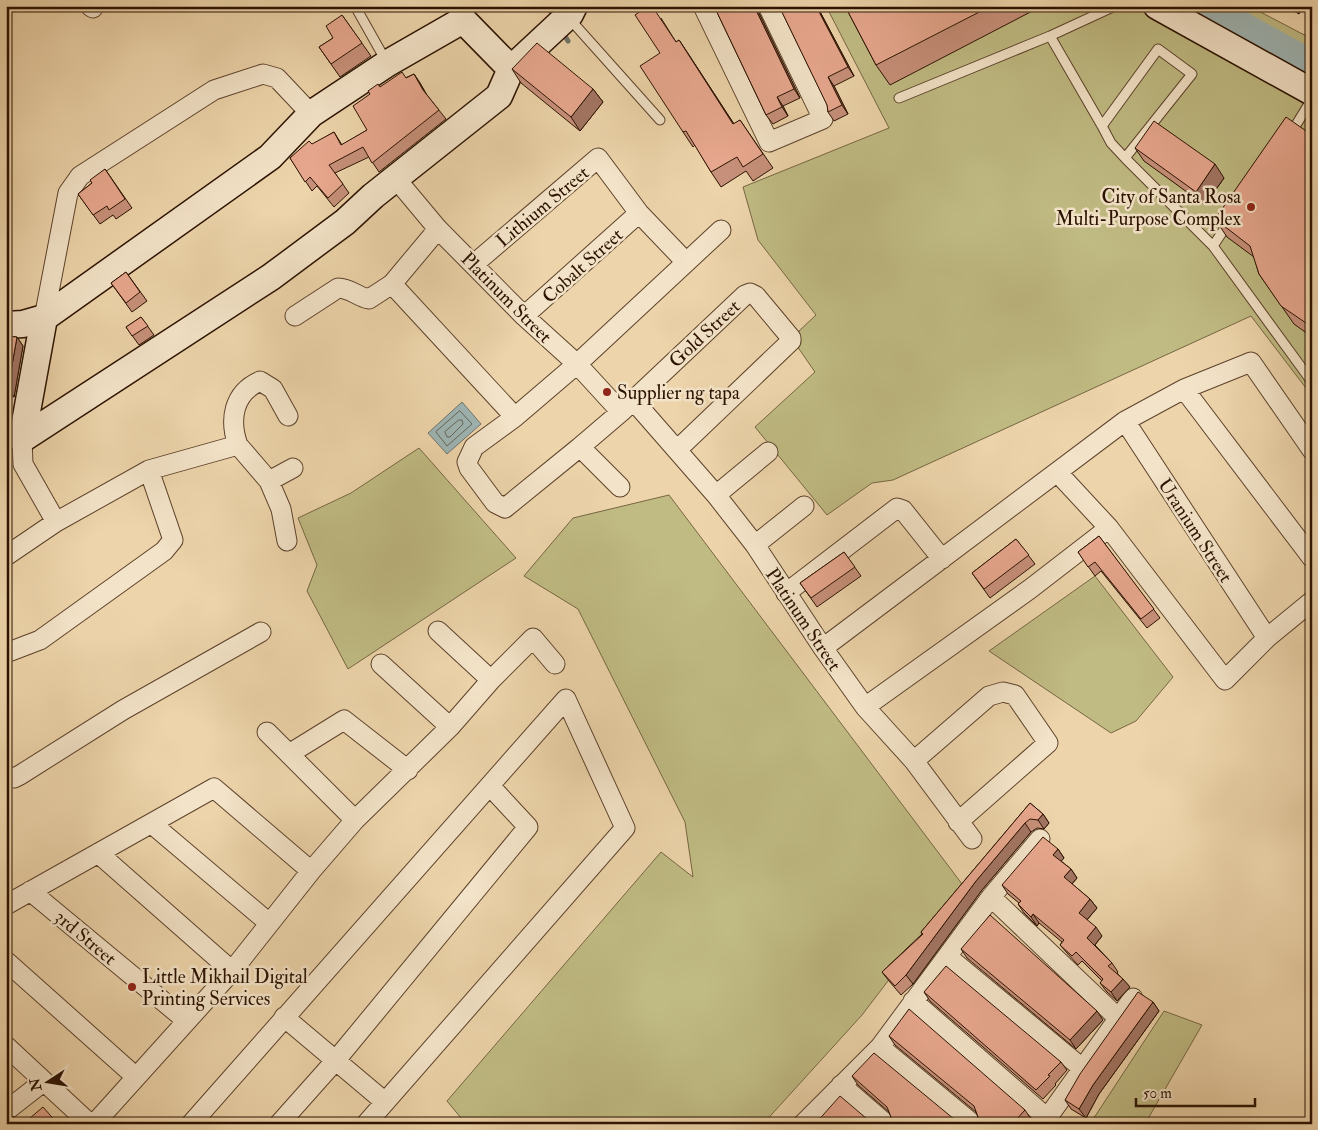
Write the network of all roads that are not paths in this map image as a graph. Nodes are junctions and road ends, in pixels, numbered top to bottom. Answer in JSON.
{"nodes":[{"id":1,"x":355,"y":6,"type":"edge"},
{"id":2,"x":703,"y":6,"type":"edge"},
{"id":3,"x":768,"y":6,"type":"edge"},
{"id":4,"x":1115,"y":6,"type":"edge"},
{"id":5,"x":1157,"y":6,"type":"edge"},
{"id":6,"x":569,"y":11,"type":"edge"},
{"id":7,"x":1050,"y":36,"type":"junction"},
{"id":8,"x":388,"y":63,"type":"junction"},
{"id":9,"x":511,"y":69,"type":"junction"},
{"id":10,"x":1312,"y":92,"type":"edge"},
{"id":11,"x":899,"y":98,"type":"dead end"},
{"id":12,"x":1312,"y":99,"type":"edge"},
{"id":13,"x":311,"y":114,"type":"junction"},
{"id":14,"x":660,"y":120,"type":"dead end"},
{"id":15,"x":1102,"y":126,"type":"junction"},
{"id":16,"x":1284,"y":144,"type":"edge"},
{"id":17,"x":1125,"y":158,"type":"junction"},
{"id":18,"x":397,"y":180,"type":"junction"},
{"id":19,"x":639,"y":213,"type":"junction"},
{"id":20,"x":1235,"y":214,"type":"edge"},
{"id":21,"x":438,"y":229,"type":"junction"},
{"id":22,"x":721,"y":230,"type":"dead end"},
{"id":23,"x":1213,"y":246,"type":"junction"},
{"id":24,"x":685,"y":262,"type":"junction"},
{"id":25,"x":474,"y":264,"type":"junction"},
{"id":26,"x":392,"y":284,"type":"junction"},
{"id":27,"x":295,"y":316,"type":"dead end"},
{"id":28,"x":524,"y":316,"type":"junction"},
{"id":29,"x":44,"y":318,"type":"junction"},
{"id":30,"x":6,"y":325,"type":"edge"},
{"id":31,"x":576,"y":364,"type":"junction"},
{"id":32,"x":1312,"y":382,"type":"edge"},
{"id":33,"x":1184,"y":389,"type":"junction"},
{"id":34,"x":627,"y":406,"type":"junction"},
{"id":35,"x":288,"y":416,"type":"dead end"},
{"id":36,"x":515,"y":417,"type":"junction"},
{"id":37,"x":1125,"y":421,"type":"junction"},
{"id":38,"x":22,"y":439,"type":"junction"},
{"id":39,"x":238,"y":445,"type":"junction"},
{"id":40,"x":580,"y":447,"type":"junction"},
{"id":41,"x":678,"y":449,"type":"junction"},
{"id":42,"x":1312,"y":450,"type":"edge"},
{"id":43,"x":768,"y":452,"type":"dead end"},
{"id":44,"x":293,"y":468,"type":"dead end"},
{"id":45,"x":149,"y":470,"type":"junction"},
{"id":46,"x":1058,"y":473,"type":"junction"},
{"id":47,"x":269,"y":481,"type":"junction"},
{"id":48,"x":620,"y":487,"type":"dead end"},
{"id":49,"x":716,"y":495,"type":"junction"},
{"id":50,"x":804,"y":506,"type":"dead end"},
{"id":51,"x":56,"y":522,"type":"junction"},
{"id":52,"x":1109,"y":528,"type":"junction"},
{"id":53,"x":287,"y":541,"type":"dead end"},
{"id":54,"x":755,"y":545,"type":"junction"},
{"id":55,"x":6,"y":556,"type":"edge"},
{"id":56,"x":1312,"y":558,"type":"edge"},
{"id":57,"x":942,"y":559,"type":"junction"},
{"id":58,"x":786,"y":592,"type":"junction"},
{"id":59,"x":1312,"y":601,"type":"edge"},
{"id":60,"x":261,"y":632,"type":"dead end"},
{"id":61,"x":438,"y":632,"type":"dead end"},
{"id":62,"x":1267,"y":638,"type":"junction"},
{"id":63,"x":823,"y":648,"type":"junction"},
{"id":64,"x":6,"y":653,"type":"edge"},
{"id":65,"x":380,"y":664,"type":"dead end"},
{"id":66,"x":555,"y":664,"type":"dead end"},
{"id":67,"x":491,"y":680,"type":"junction"},
{"id":68,"x":865,"y":707,"type":"junction"},
{"id":69,"x":450,"y":727,"type":"junction"},
{"id":70,"x":267,"y":732,"type":"dead end"},
{"id":71,"x":289,"y":754,"type":"junction"},
{"id":72,"x":914,"y":760,"type":"junction"},
{"id":73,"x":408,"y":770,"type":"junction"},
{"id":74,"x":6,"y":777,"type":"edge"},
{"id":75,"x":491,"y":787,"type":"junction"},
{"id":76,"x":355,"y":820,"type":"junction"},
{"id":77,"x":958,"y":822,"type":"junction"},
{"id":78,"x":152,"y":824,"type":"junction"},
{"id":79,"x":972,"y":839,"type":"dead end"},
{"id":80,"x":1040,"y":839,"type":"edge"},
{"id":81,"x":98,"y":853,"type":"junction"},
{"id":82,"x":311,"y":871,"type":"junction"},
{"id":83,"x":30,"y":891,"type":"junction"},
{"id":84,"x":991,"y":897,"type":"junction"},
{"id":85,"x":6,"y":905,"type":"edge"},
{"id":86,"x":269,"y":923,"type":"junction"},
{"id":87,"x":948,"y":956,"type":"junction"},
{"id":88,"x":6,"y":960,"type":"edge"},
{"id":89,"x":232,"y":971,"type":"junction"},
{"id":90,"x":1133,"y":998,"type":"edge"},
{"id":91,"x":913,"y":1001,"type":"junction"},
{"id":92,"x":284,"y":1017,"type":"junction"},
{"id":93,"x":1118,"y":1018,"type":"junction"},
{"id":94,"x":187,"y":1021,"type":"junction"},
{"id":95,"x":6,"y":1046,"type":"edge"},
{"id":96,"x":880,"y":1047,"type":"junction"},
{"id":97,"x":336,"y":1060,"type":"junction"},
{"id":98,"x":1082,"y":1068,"type":"junction"},
{"id":99,"x":136,"y":1076,"type":"junction"},
{"id":100,"x":43,"y":1082,"type":"junction"},
{"id":101,"x":841,"y":1085,"type":"junction"},
{"id":102,"x":385,"y":1102,"type":"junction"},
{"id":103,"x":6,"y":1111,"type":"edge"},
{"id":104,"x":1045,"y":1121,"type":"edge"},
{"id":105,"x":92,"y":1124,"type":"edge"},
{"id":106,"x":191,"y":1124,"type":"edge"},
{"id":107,"x":279,"y":1124,"type":"edge"},
{"id":108,"x":366,"y":1124,"type":"edge"},
{"id":109,"x":803,"y":1124,"type":"edge"},
{"id":110,"x":886,"y":1124,"type":"edge"},
{"id":111,"x":973,"y":1124,"type":"edge"}],
"edges":[{"from":1,"to":8,"type":"lane"},
{"from":2,"to":3,"type":"street"},
{"from":4,"to":7,"type":"lane"},
{"from":5,"to":10,"type":"street"},
{"from":6,"to":9,"type":"street"},
{"from":6,"to":14,"type":"lane"},
{"from":7,"to":11,"type":"lane"},
{"from":7,"to":15,"type":"lane"},
{"from":8,"to":9,"type":"street"},
{"from":8,"to":13,"type":"street"},
{"from":9,"to":18,"type":"street"},
{"from":12,"to":16,"type":"lane"},
{"from":13,"to":29,"type":"street"},
{"from":13,"to":29,"type":"street"},
{"from":15,"to":17,"type":"lane"},
{"from":15,"to":17,"type":"lane"},
{"from":17,"to":23,"type":"lane"},
{"from":18,"to":21,"type":"street","name":"Platinum Street"},
{"from":18,"to":38,"type":"street"},
{"from":19,"to":24,"type":"street","name":"Lithium Street"},
{"from":19,"to":25,"type":"street","name":"Lithium Street"},
{"from":19,"to":28,"type":"street","name":"Cobalt Street"},
{"from":20,"to":23,"type":"lane"},
{"from":21,"to":25,"type":"street","name":"Platinum Street"},
{"from":21,"to":26,"type":"street"},
{"from":22,"to":24,"type":"street"},
{"from":23,"to":32,"type":"lane"},
{"from":24,"to":31,"type":"street"},
{"from":25,"to":28,"type":"street","name":"Platinum Street"},
{"from":26,"to":27,"type":"street"},
{"from":26,"to":36,"type":"street"},
{"from":28,"to":31,"type":"street","name":"Platinum Street"},
{"from":29,"to":30,"type":"street"},
{"from":29,"to":38,"type":"street"},
{"from":31,"to":34,"type":"street","name":"Platinum Street"},
{"from":31,"to":36,"type":"street"},
{"from":33,"to":37,"type":"street"},
{"from":33,"to":42,"type":"street"},
{"from":33,"to":56,"type":"street"},
{"from":34,"to":40,"type":"street","name":"Gold Street"},
{"from":34,"to":41,"type":"street","name":"Platinum Street"},
{"from":34,"to":41,"type":"street","name":"Gold Street"},
{"from":35,"to":39,"type":"street"},
{"from":36,"to":40,"type":"street","name":"Gold Street"},
{"from":37,"to":46,"type":"street"},
{"from":37,"to":62,"type":"street","name":"Uranium Street"},
{"from":38,"to":51,"type":"street"},
{"from":39,"to":45,"type":"street"},
{"from":39,"to":47,"type":"street"},
{"from":40,"to":48,"type":"street"},
{"from":41,"to":49,"type":"street","name":"Platinum Street"},
{"from":43,"to":49,"type":"street"},
{"from":44,"to":47,"type":"street"},
{"from":45,"to":51,"type":"street"},
{"from":45,"to":64,"type":"street"},
{"from":46,"to":52,"type":"street"},
{"from":46,"to":57,"type":"street"},
{"from":47,"to":53,"type":"street"},
{"from":49,"to":54,"type":"street","name":"Platinum Street"},
{"from":50,"to":54,"type":"street"},
{"from":51,"to":55,"type":"street"},
{"from":52,"to":62,"type":"street"},
{"from":52,"to":68,"type":"street"},
{"from":54,"to":58,"type":"street","name":"Platinum Street"},
{"from":57,"to":58,"type":"street"},
{"from":57,"to":63,"type":"street"},
{"from":58,"to":63,"type":"street","name":"Platinum Street"},
{"from":59,"to":62,"type":"street"},
{"from":60,"to":74,"type":"street"},
{"from":61,"to":67,"type":"street"},
{"from":63,"to":68,"type":"street","name":"Platinum Street"},
{"from":65,"to":69,"type":"street"},
{"from":66,"to":67,"type":"street"},
{"from":67,"to":69,"type":"street"},
{"from":68,"to":72,"type":"street","name":"Platinum Street"},
{"from":69,"to":73,"type":"street"},
{"from":70,"to":71,"type":"street"},
{"from":71,"to":73,"type":"street"},
{"from":71,"to":76,"type":"street"},
{"from":72,"to":77,"type":"street","name":"Platinum Street"},
{"from":72,"to":77,"type":"street"},
{"from":73,"to":76,"type":"street"},
{"from":75,"to":92,"type":"street"},
{"from":75,"to":97,"type":"street"},
{"from":75,"to":102,"type":"street"},
{"from":76,"to":82,"type":"street"},
{"from":77,"to":79,"type":"street","name":"Platinum Street"},
{"from":78,"to":81,"type":"street"},
{"from":78,"to":82,"type":"street"},
{"from":78,"to":86,"type":"street"},
{"from":80,"to":84,"type":"street"},
{"from":81,"to":83,"type":"street"},
{"from":81,"to":89,"type":"street"},
{"from":82,"to":86,"type":"street"},
{"from":83,"to":85,"type":"street"},
{"from":83,"to":94,"type":"street","name":"3rd Street"},
{"from":84,"to":87,"type":"street"},
{"from":84,"to":93,"type":"street"},
{"from":86,"to":89,"type":"street"},
{"from":87,"to":91,"type":"street"},
{"from":87,"to":98,"type":"street"},
{"from":88,"to":99,"type":"street"},
{"from":89,"to":94,"type":"street"},
{"from":90,"to":93,"type":"street"},
{"from":91,"to":96,"type":"street"},
{"from":91,"to":104,"type":"street"},
{"from":92,"to":97,"type":"street"},
{"from":92,"to":106,"type":"street"},
{"from":93,"to":98,"type":"street"},
{"from":94,"to":99,"type":"street"},
{"from":95,"to":100,"type":"street"},
{"from":96,"to":101,"type":"street"},
{"from":96,"to":111,"type":"street"},
{"from":97,"to":102,"type":"street"},
{"from":97,"to":107,"type":"street"},
{"from":98,"to":104,"type":"street"},
{"from":99,"to":105,"type":"street"},
{"from":100,"to":103,"type":"street"},
{"from":100,"to":105,"type":"street"},
{"from":101,"to":109,"type":"street"},
{"from":101,"to":110,"type":"street"},
{"from":102,"to":108,"type":"street"}]}
